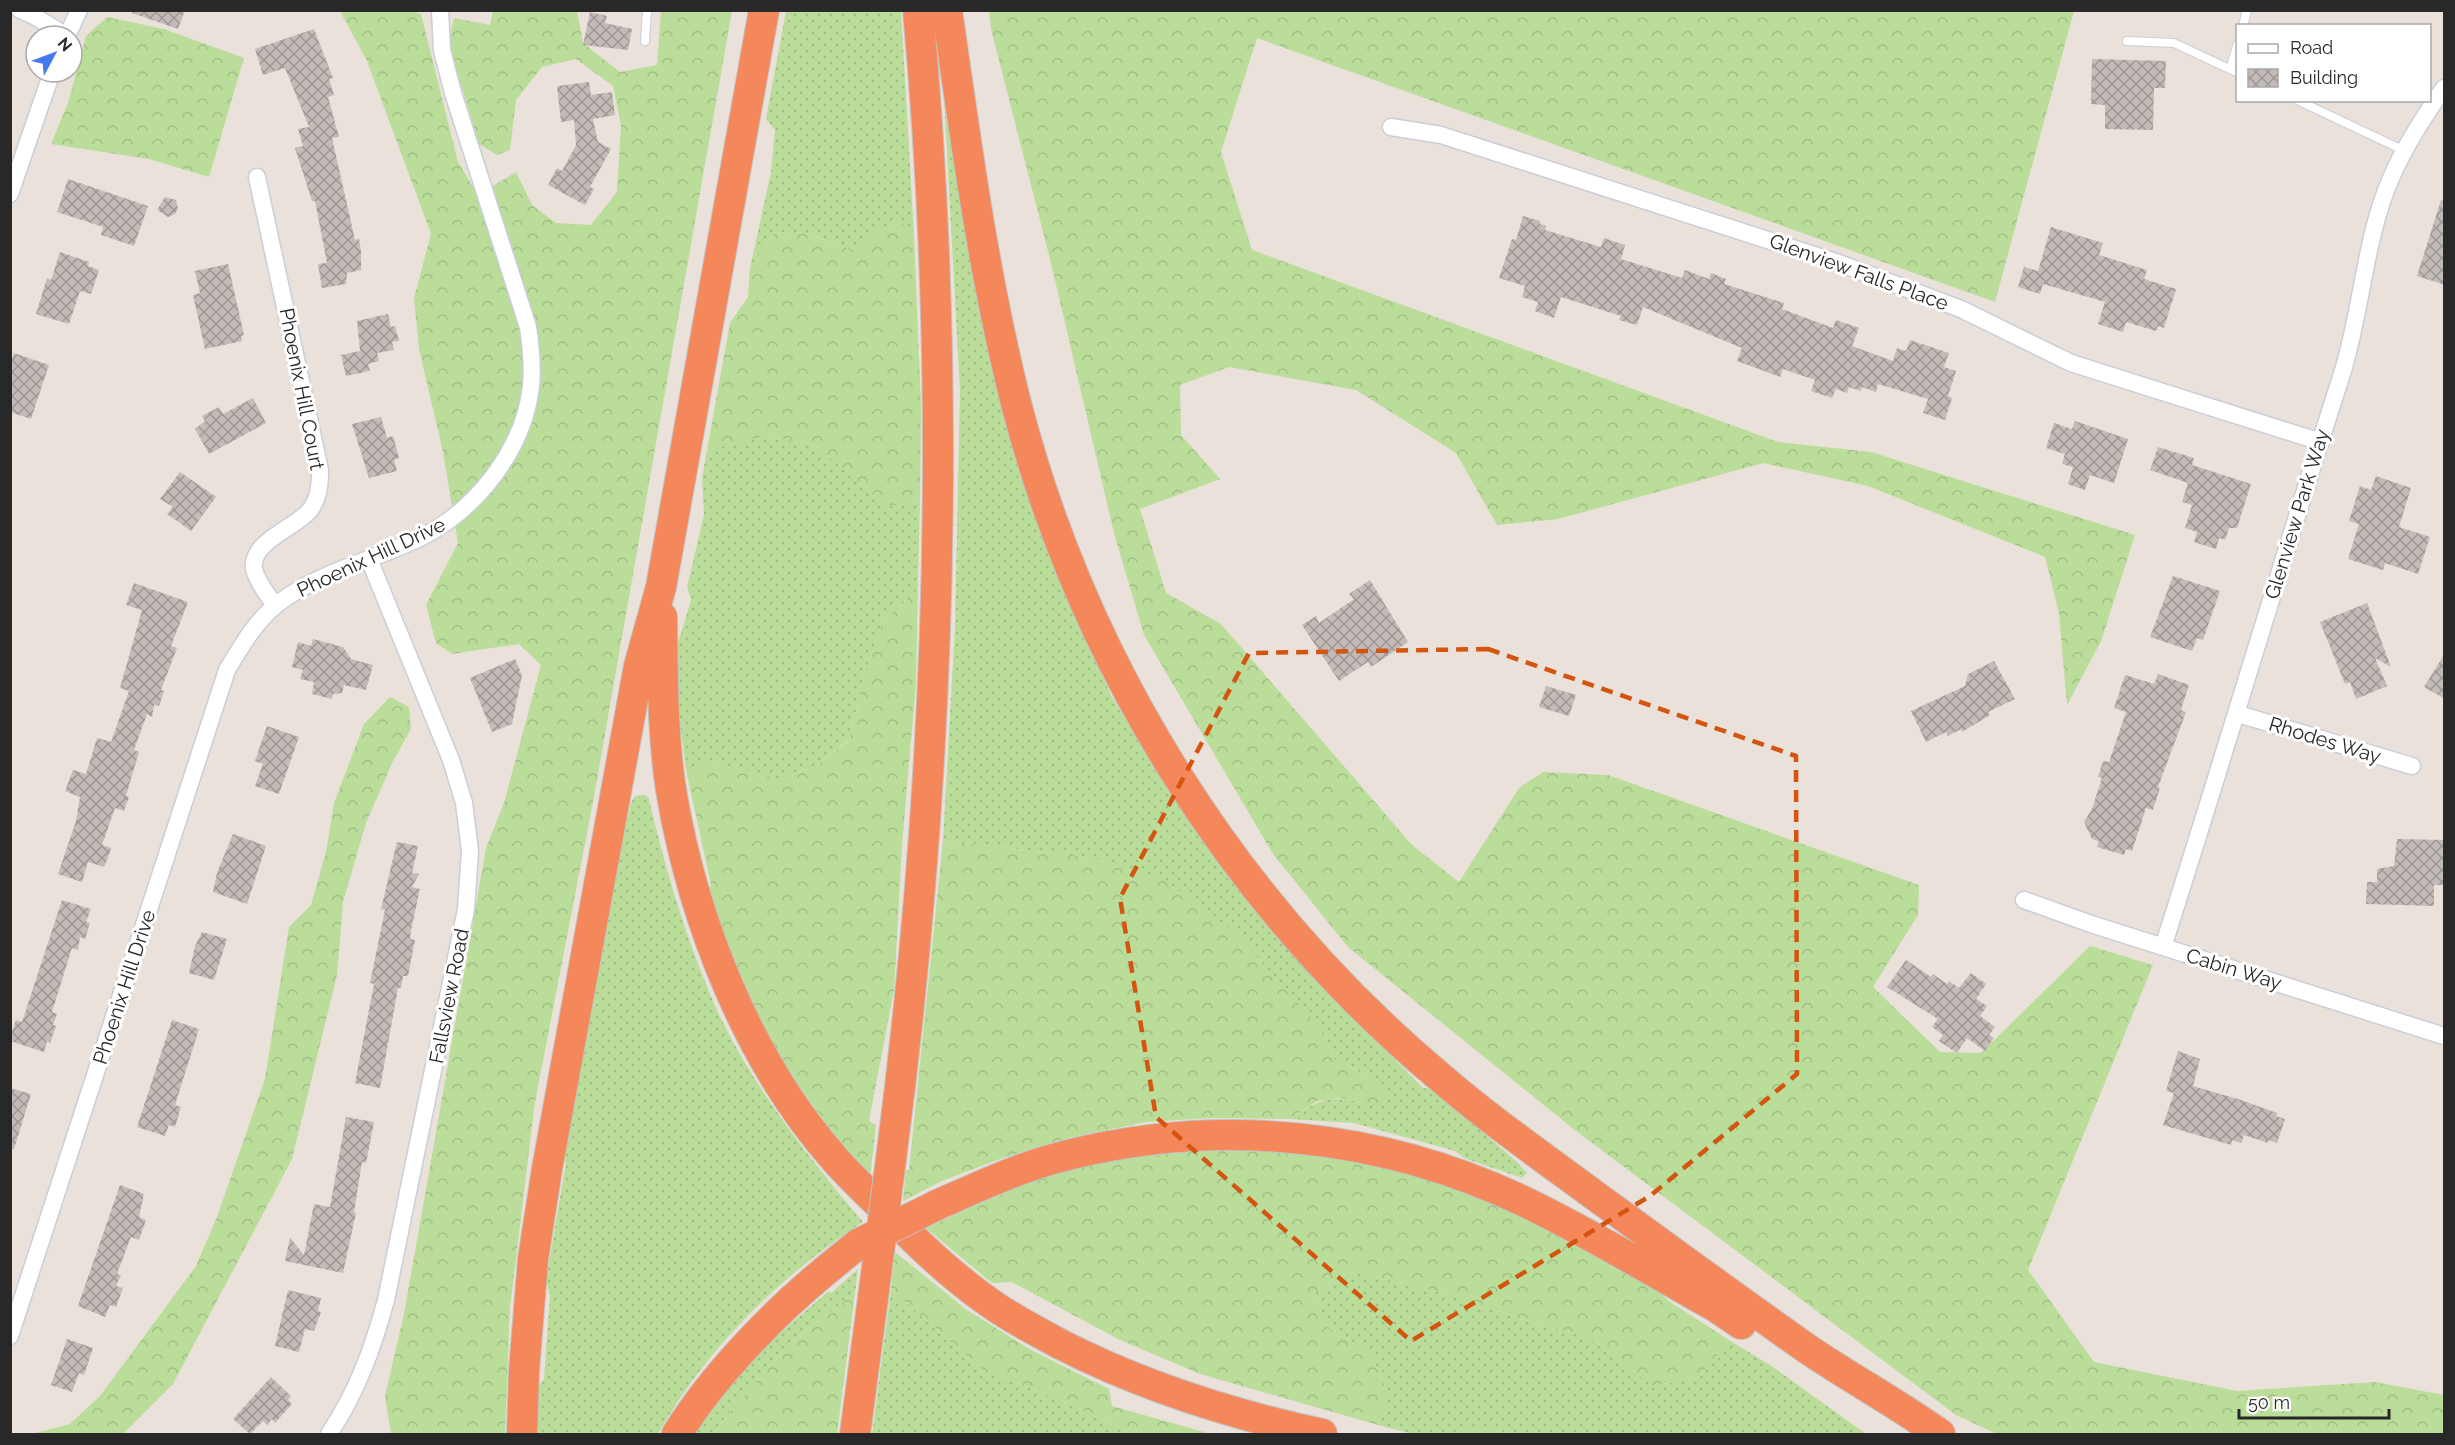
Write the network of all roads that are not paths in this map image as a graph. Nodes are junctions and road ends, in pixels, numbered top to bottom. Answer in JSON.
{"nodes":[{"id":1,"x":20,"y":10,"type":"edge"},
{"id":2,"x":79,"y":10,"type":"edge"},
{"id":3,"x":440,"y":10,"type":"edge"},
{"id":4,"x":647,"y":10,"type":"edge"},
{"id":5,"x":764,"y":10,"type":"edge"},
{"id":6,"x":918,"y":10,"type":"edge"},
{"id":7,"x":947,"y":10,"type":"edge"},
{"id":8,"x":47,"y":24,"type":"edge"},
{"id":9,"x":73,"y":24,"type":"edge"},
{"id":10,"x":2127,"y":41,"type":"dead end"},
{"id":11,"x":645,"y":42,"type":"dead end"},
{"id":12,"x":2234,"y":71,"type":"edge"},
{"id":13,"x":48,"y":84,"type":"edge"},
{"id":14,"x":2445,"y":88,"type":"edge"},
{"id":15,"x":2301,"y":102,"type":"edge"},
{"id":16,"x":1391,"y":127,"type":"dead end"},
{"id":17,"x":2405,"y":151,"type":"junction"},
{"id":18,"x":257,"y":177,"type":"dead end"},
{"id":19,"x":10,"y":194,"type":"edge"},
{"id":20,"x":2318,"y":441,"type":"junction"},
{"id":21,"x":369,"y":559,"type":"junction"},
{"id":22,"x":661,"y":586,"type":"junction"},
{"id":23,"x":275,"y":606,"type":"junction"},
{"id":24,"x":2238,"y":714,"type":"junction"},
{"id":25,"x":2412,"y":766,"type":"dead end"},
{"id":26,"x":2024,"y":900,"type":"dead end"},
{"id":27,"x":2163,"y":947,"type":"junction"},
{"id":28,"x":2445,"y":1036,"type":"edge"},
{"id":29,"x":10,"y":1336,"type":"edge"},
{"id":30,"x":329,"y":1434,"type":"edge"},
{"id":31,"x":522,"y":1434,"type":"edge"},
{"id":32,"x":677,"y":1434,"type":"edge"},
{"id":33,"x":855,"y":1434,"type":"edge"},
{"id":34,"x":1322,"y":1434,"type":"edge"},
{"id":35,"x":1908,"y":1434,"type":"edge"},
{"id":36,"x":1940,"y":1434,"type":"edge"}],
"edges":[{"from":1,"to":8,"type":"street"},
{"from":2,"to":9,"type":"street"},
{"from":3,"to":21,"type":"street","name":"Phoenix Hill Drive"},
{"from":4,"to":11,"type":"lane"},
{"from":5,"to":22,"type":"highway"},
{"from":6,"to":33,"type":"highway","bridge":true},
{"from":7,"to":36,"type":"highway"},
{"from":10,"to":12,"type":"lane"},
{"from":13,"to":19,"type":"street"},
{"from":14,"to":17,"type":"street","name":"Glenview Park Way"},
{"from":15,"to":17,"type":"lane"},
{"from":16,"to":20,"type":"street","name":"Glenview Falls Place"},
{"from":17,"to":20,"type":"street","name":"Glenview Park Way"},
{"from":18,"to":23,"type":"street","name":"Phoenix Hill Court"},
{"from":20,"to":24,"type":"street","name":"Glenview Park Way"},
{"from":21,"to":23,"type":"street","name":"Phoenix Hill Drive"},
{"from":21,"to":30,"type":"street","name":"Fallsview Road"},
{"from":22,"to":31,"type":"highway"},
{"from":22,"to":34,"type":"highway"},
{"from":23,"to":29,"type":"street","name":"Phoenix Hill Drive"},
{"from":24,"to":25,"type":"street","name":"Rhodes Way"},
{"from":24,"to":27,"type":"street","name":"Glenview Park Way"},
{"from":26,"to":27,"type":"street","name":"Cabin Way"},
{"from":27,"to":28,"type":"street","name":"Cabin Way"},
{"from":32,"to":35,"type":"highway","bridge":true}]}
